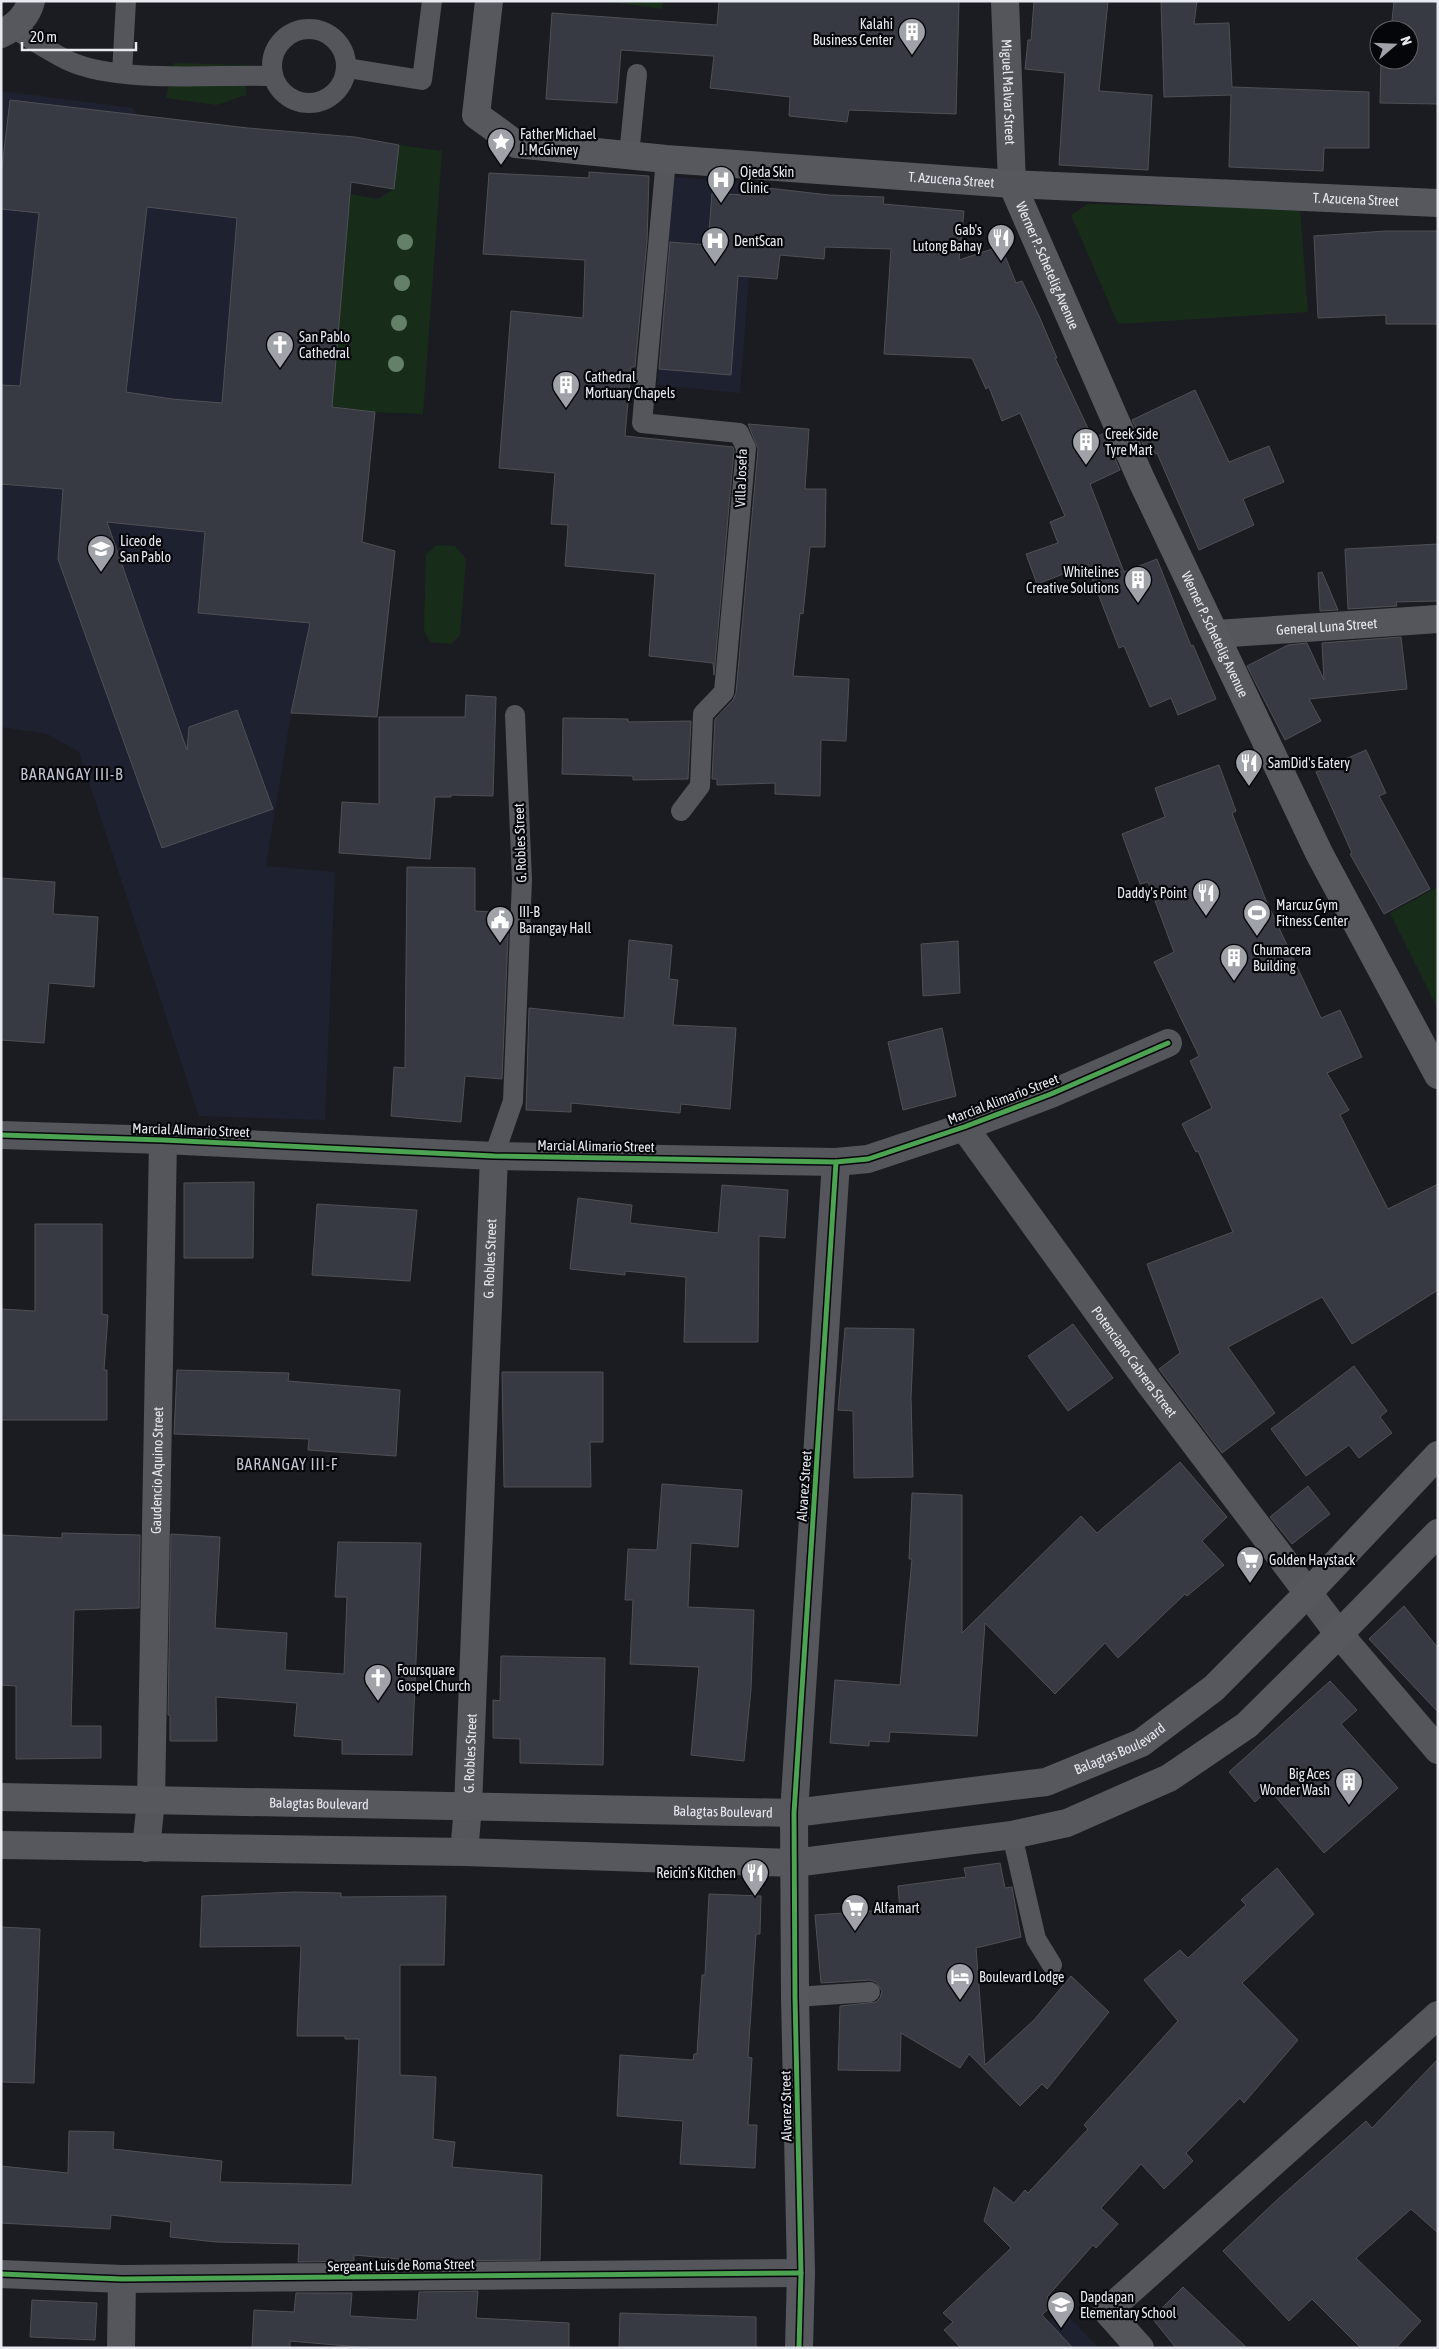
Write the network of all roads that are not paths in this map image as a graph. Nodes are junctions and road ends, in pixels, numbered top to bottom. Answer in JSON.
{"nodes":[{"id":1,"x":30,"y":1,"type":"edge"},
{"id":2,"x":126,"y":1,"type":"edge"},
{"id":3,"x":432,"y":1,"type":"edge"},
{"id":4,"x":489,"y":1,"type":"edge"},
{"id":5,"x":1005,"y":1,"type":"edge"},
{"id":6,"x":7,"y":32,"type":"edge"},
{"id":7,"x":347,"y":68,"type":"junction"},
{"id":8,"x":122,"y":73,"type":"junction"},
{"id":9,"x":637,"y":74,"type":"dead end"},
{"id":10,"x":273,"y":76,"type":"junction"},
{"id":11,"x":629,"y":155,"type":"junction"},
{"id":12,"x":666,"y":159,"type":"junction"},
{"id":13,"x":1012,"y":184,"type":"junction"},
{"id":14,"x":1438,"y":204,"type":"edge"},
{"id":15,"x":1438,"y":619,"type":"edge"},
{"id":16,"x":1216,"y":634,"type":"junction"},
{"id":17,"x":515,"y":715,"type":"dead end"},
{"id":18,"x":681,"y":810,"type":"dead end"},
{"id":19,"x":1168,"y":1043,"type":"dead end"},
{"id":20,"x":1438,"y":1075,"type":"edge"},
{"id":21,"x":964,"y":1127,"type":"junction"},
{"id":22,"x":1,"y":1136,"type":"edge"},
{"id":23,"x":163,"y":1140,"type":"junction"},
{"id":24,"x":494,"y":1156,"type":"junction"},
{"id":25,"x":836,"y":1162,"type":"junction"},
{"id":26,"x":1438,"y":1455,"type":"edge"},
{"id":27,"x":1438,"y":1533,"type":"edge"},
{"id":28,"x":1308,"y":1593,"type":"junction"},
{"id":29,"x":1339,"y":1634,"type":"junction"},
{"id":30,"x":1438,"y":1750,"type":"edge"},
{"id":31,"x":1,"y":1797,"type":"edge"},
{"id":32,"x":151,"y":1801,"type":"junction"},
{"id":33,"x":468,"y":1807,"type":"junction"},
{"id":34,"x":794,"y":1813,"type":"junction"},
{"id":35,"x":1012,"y":1835,"type":"junction"},
{"id":36,"x":1,"y":1845,"type":"edge"},
{"id":37,"x":146,"y":1848,"type":"junction"},
{"id":38,"x":464,"y":1852,"type":"junction"},
{"id":39,"x":794,"y":1863,"type":"junction"},
{"id":40,"x":1052,"y":1965,"type":"dead end"},
{"id":41,"x":870,"y":1992,"type":"dead end"},
{"id":42,"x":794,"y":1997,"type":"junction"},
{"id":43,"x":1438,"y":2015,"type":"edge"},
{"id":44,"x":801,"y":2273,"type":"junction"},
{"id":45,"x":1,"y":2274,"type":"edge"},
{"id":46,"x":122,"y":2279,"type":"junction"},
{"id":47,"x":121,"y":2348,"type":"edge"},
{"id":48,"x":799,"y":2348,"type":"edge"},
{"id":49,"x":1140,"y":2348,"type":"edge"}],
"edges":[{"from":1,"to":6,"type":"main road"},
{"from":2,"to":8,"type":"lane"},
{"from":3,"to":7,"type":"lane"},
{"from":4,"to":11,"type":"main road","name":"T. Azucena Street"},
{"from":5,"to":13,"type":"street","name":"Miguel Malvar Street"},
{"from":6,"to":8,"type":"lane"},
{"from":7,"to":10,"type":"lane"},
{"from":7,"to":10,"type":"lane"},
{"from":8,"to":10,"type":"lane"},
{"from":9,"to":11,"type":"lane"},
{"from":11,"to":12,"type":"main road","name":"T. Azucena Street"},
{"from":12,"to":13,"type":"main road","name":"T. Azucena Street"},
{"from":12,"to":18,"type":"lane","name":"Villa Josefa"},
{"from":13,"to":14,"type":"main road","name":"T. Azucena Street"},
{"from":13,"to":16,"type":"main road","name":"Werner P. Schetelig Avenue"},
{"from":15,"to":16,"type":"street","name":"General Luna Street"},
{"from":16,"to":20,"type":"main road","name":"Werner P. Schetelig Avenue"},
{"from":17,"to":24,"type":"lane","name":"G. Robles Street"},
{"from":19,"to":21,"type":"street","name":"Marcial Alimario Street"},
{"from":21,"to":25,"type":"street","name":"Marcial Alimario Street"},
{"from":21,"to":28,"type":"street","name":"Potenciano Cabrera Street"},
{"from":22,"to":23,"type":"street","name":"Marcial Alimario Street"},
{"from":23,"to":24,"type":"street","name":"Marcial Alimario Street"},
{"from":23,"to":32,"type":"street","name":"Gaudencio Aquino Street"},
{"from":24,"to":25,"type":"street","name":"Marcial Alimario Street"},
{"from":24,"to":33,"type":"street","name":"G. Robles Street"},
{"from":25,"to":34,"type":"street","name":"Alvarez Street"},
{"from":26,"to":28,"type":"main road","name":"Balagtas Boulevard"},
{"from":27,"to":29,"type":"main road"},
{"from":28,"to":29,"type":"street","name":"Potenciano Cabrera Street"},
{"from":28,"to":34,"type":"main road","name":"Balagtas Boulevard"},
{"from":29,"to":30,"type":"street"},
{"from":29,"to":35,"type":"main road"},
{"from":31,"to":32,"type":"main road","name":"Balagtas Boulevard"},
{"from":32,"to":33,"type":"main road","name":"Balagtas Boulevard"},
{"from":32,"to":37,"type":"street","name":"Gaudencio Aquino Street"},
{"from":33,"to":34,"type":"main road","name":"Balagtas Boulevard"},
{"from":33,"to":38,"type":"street","name":"G. Robles Street"},
{"from":34,"to":39,"type":"main road","name":"Alvarez Street"},
{"from":35,"to":39,"type":"main road"},
{"from":35,"to":40,"type":"lane"},
{"from":36,"to":37,"type":"main road"},
{"from":37,"to":38,"type":"main road"},
{"from":38,"to":39,"type":"main road"},
{"from":39,"to":42,"type":"main road","name":"Alvarez Street"},
{"from":41,"to":42,"type":"lane"},
{"from":42,"to":44,"type":"main road","name":"Alvarez Street"},
{"from":43,"to":49,"type":"street"},
{"from":44,"to":46,"type":"street","name":"Sergeant Luis de Roma Street"},
{"from":44,"to":48,"type":"main road","name":"Alvarez Street"},
{"from":45,"to":46,"type":"street","name":"Sergeant Luis de Roma Street"},
{"from":46,"to":47,"type":"street"}]}
